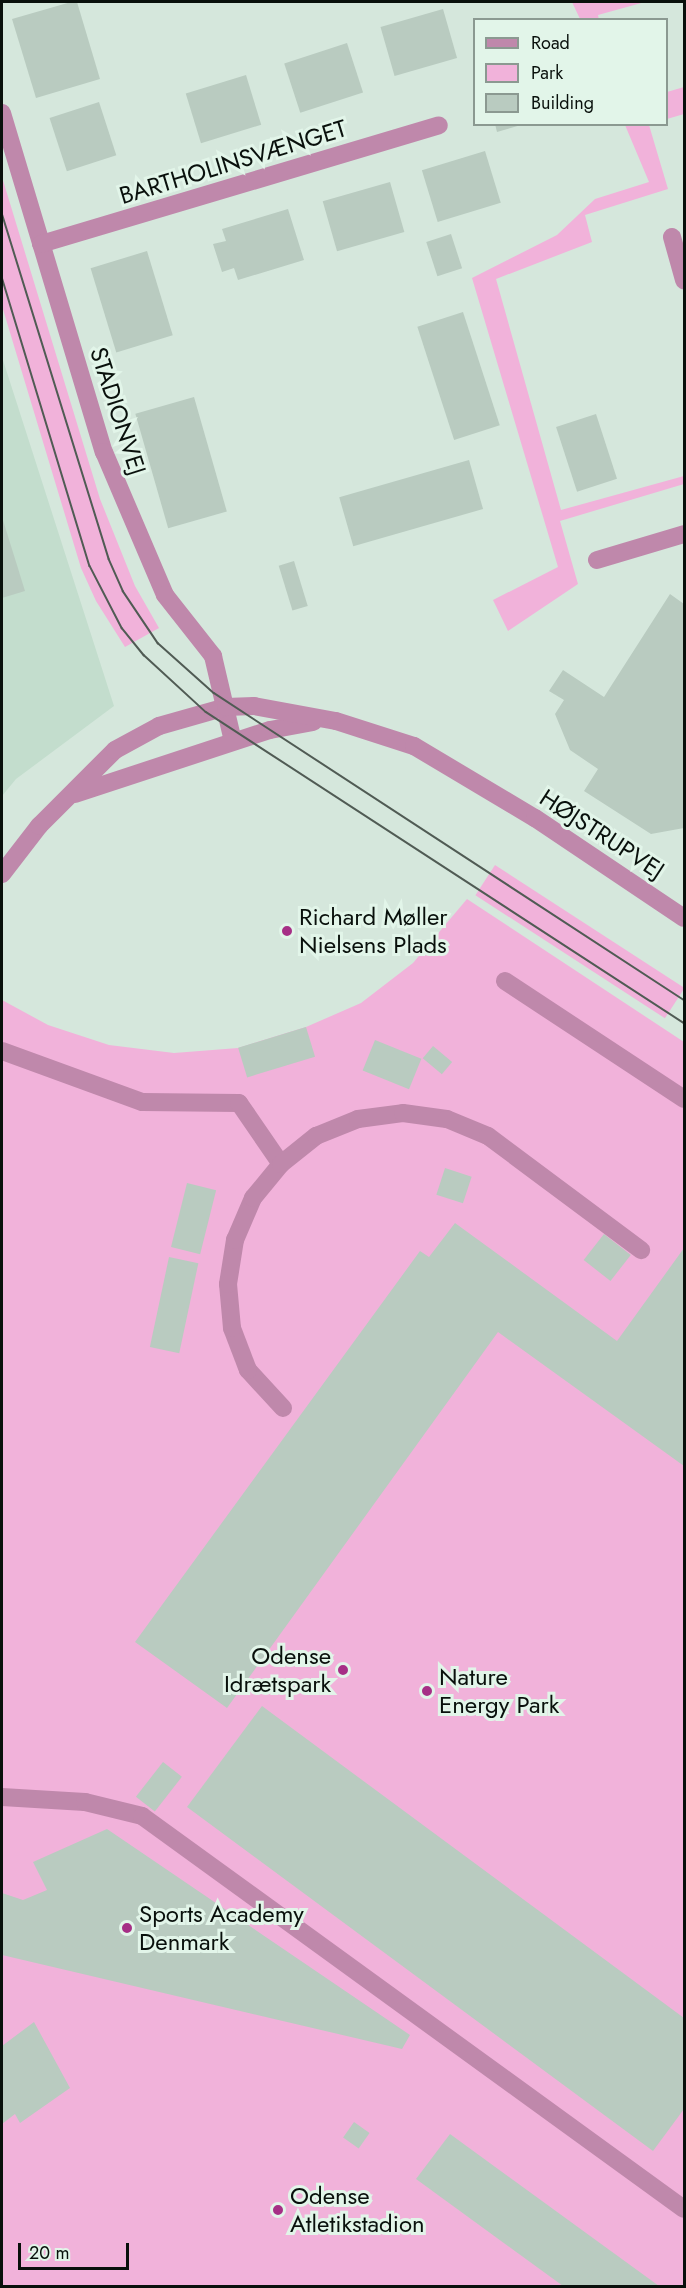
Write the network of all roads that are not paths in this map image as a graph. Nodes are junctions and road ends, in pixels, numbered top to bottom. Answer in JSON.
{"nodes":[{"id":1,"x":2,"y":112,"type":"edge"},
{"id":2,"x":439,"y":125,"type":"dead end"},
{"id":3,"x":672,"y":237,"type":"dead end"},
{"id":4,"x":41,"y":244,"type":"junction"},
{"id":5,"x":684,"y":280,"type":"edge"},
{"id":6,"x":684,"y":534,"type":"edge"},
{"id":7,"x":597,"y":560,"type":"dead end"},
{"id":8,"x":226,"y":707,"type":"junction"},
{"id":9,"x":336,"y":721,"type":"junction"},
{"id":10,"x":233,"y":741,"type":"junction"},
{"id":11,"x":73,"y":795,"type":"junction"},
{"id":12,"x":2,"y":874,"type":"edge"},
{"id":13,"x":682,"y":912,"type":"edge"},
{"id":14,"x":505,"y":981,"type":"dead end"},
{"id":15,"x":2,"y":1051,"type":"edge"},
{"id":16,"x":684,"y":1099,"type":"edge"},
{"id":17,"x":281,"y":1164,"type":"junction"},
{"id":18,"x":641,"y":1250,"type":"dead end"},
{"id":19,"x":283,"y":1408,"type":"dead end"},
{"id":20,"x":2,"y":1797,"type":"edge"},
{"id":21,"x":684,"y":2209,"type":"edge"}],
"edges":[{"from":1,"to":4,"type":"street","name":"STADIONVEJ"},
{"from":2,"to":4,"type":"street","name":"BARTHOLINSVÆNGET"},
{"from":3,"to":5,"type":"street"},
{"from":4,"to":8,"type":"street","name":"STADIONVEJ"},
{"from":6,"to":7,"type":"street"},
{"from":8,"to":9,"type":"street"},
{"from":8,"to":10,"type":"street","name":"STADIONVEJ"},
{"from":8,"to":11,"type":"street"},
{"from":9,"to":10,"type":"street"},
{"from":9,"to":13,"type":"street","name":"HØJSTRUPVEJ"},
{"from":10,"to":11,"type":"street"},
{"from":11,"to":12,"type":"street"},
{"from":14,"to":16,"type":"street"},
{"from":15,"to":17,"type":"street"},
{"from":17,"to":18,"type":"street"},
{"from":17,"to":19,"type":"street"},
{"from":20,"to":21,"type":"street"}]}
